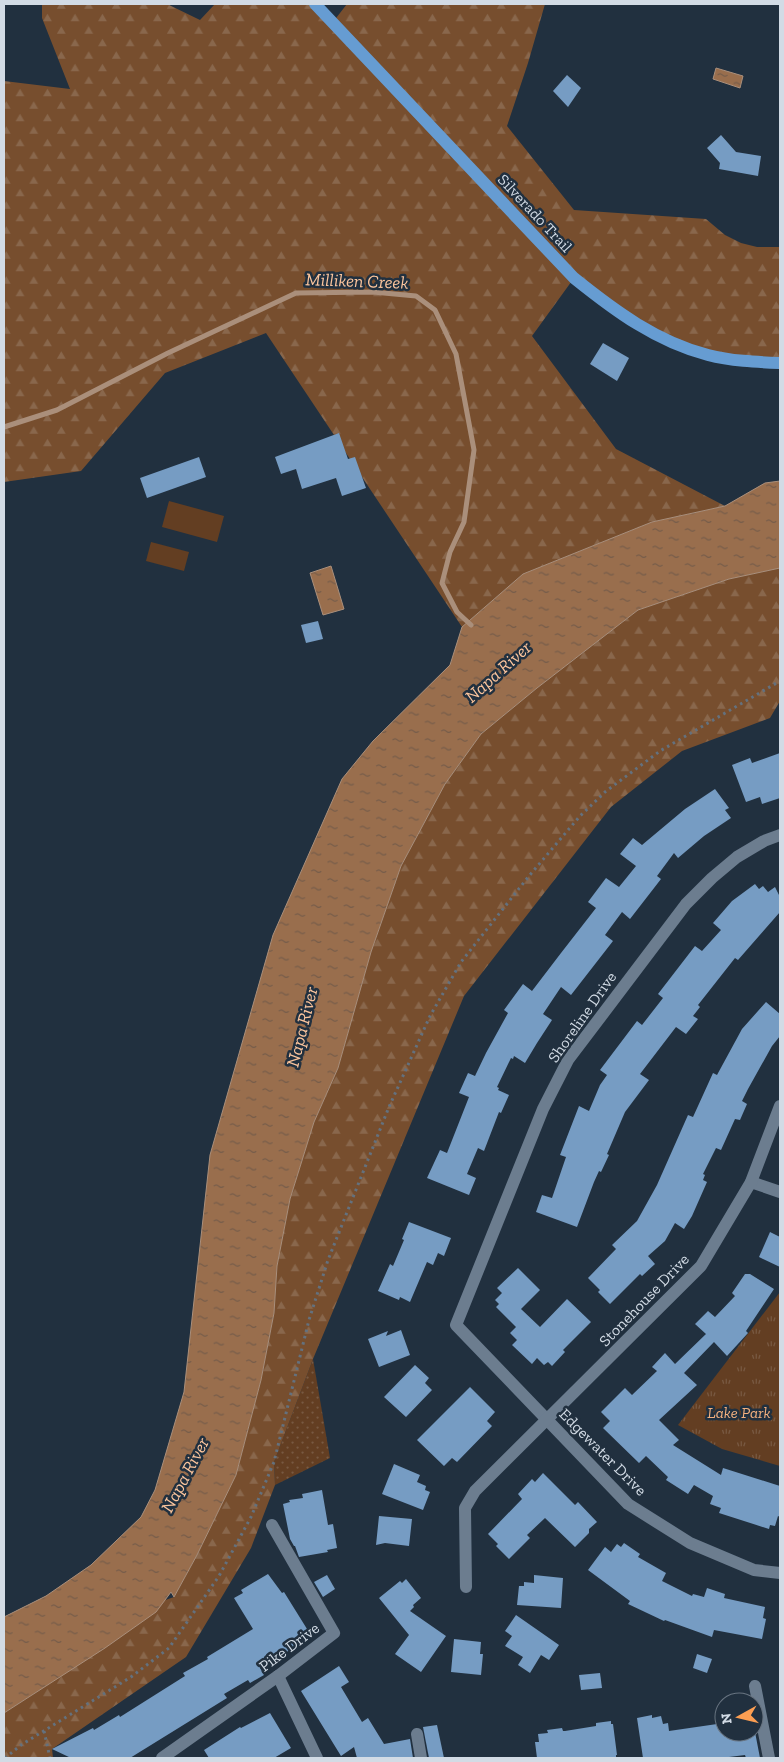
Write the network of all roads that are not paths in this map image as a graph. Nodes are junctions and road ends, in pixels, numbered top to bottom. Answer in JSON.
{"nodes":[{"id":1,"x":315,"y":4,"type":"edge"},
{"id":2,"x":780,"y":363,"type":"edge"},
{"id":3,"x":780,"y":835,"type":"edge"},
{"id":4,"x":780,"y":1106,"type":"edge"},
{"id":5,"x":751,"y":1182,"type":"junction"},
{"id":6,"x":780,"y":1192,"type":"edge"},
{"id":7,"x":456,"y":1325,"type":"joint"},
{"id":8,"x":548,"y":1420,"type":"junction"},
{"id":9,"x":272,"y":1525,"type":"dead end"},
{"id":10,"x":780,"y":1573,"type":"edge"},
{"id":11,"x":466,"y":1588,"type":"dead end"},
{"id":12,"x":278,"y":1676,"type":"junction"},
{"id":13,"x":755,"y":1686,"type":"dead end"},
{"id":14,"x":417,"y":1734,"type":"dead end"},
{"id":15,"x":162,"y":1758,"type":"edge"},
{"id":16,"x":317,"y":1758,"type":"edge"},
{"id":17,"x":421,"y":1758,"type":"edge"},
{"id":18,"x":769,"y":1758,"type":"edge"}],
"edges":[{"from":1,"to":2,"type":"main road","name":"Silverado Trail"},
{"from":3,"to":7,"type":"street","name":"Shoreline Drive"},
{"from":4,"to":5,"type":"street","name":"Stonehouse Drive"},
{"from":5,"to":6,"type":"street"},
{"from":5,"to":8,"type":"street","name":"Stonehouse Drive"},
{"from":7,"to":8,"type":"street","name":"Edgewater Drive"},
{"from":8,"to":10,"type":"street","name":"Edgewater Drive"},
{"from":8,"to":11,"type":"street","name":"Stonehouse Drive"},
{"from":9,"to":12,"type":"street","name":"Pike Drive"},
{"from":12,"to":15,"type":"street","name":"Pike Drive"},
{"from":12,"to":16,"type":"street"},
{"from":13,"to":18,"type":"street"},
{"from":14,"to":17,"type":"street"}]}
